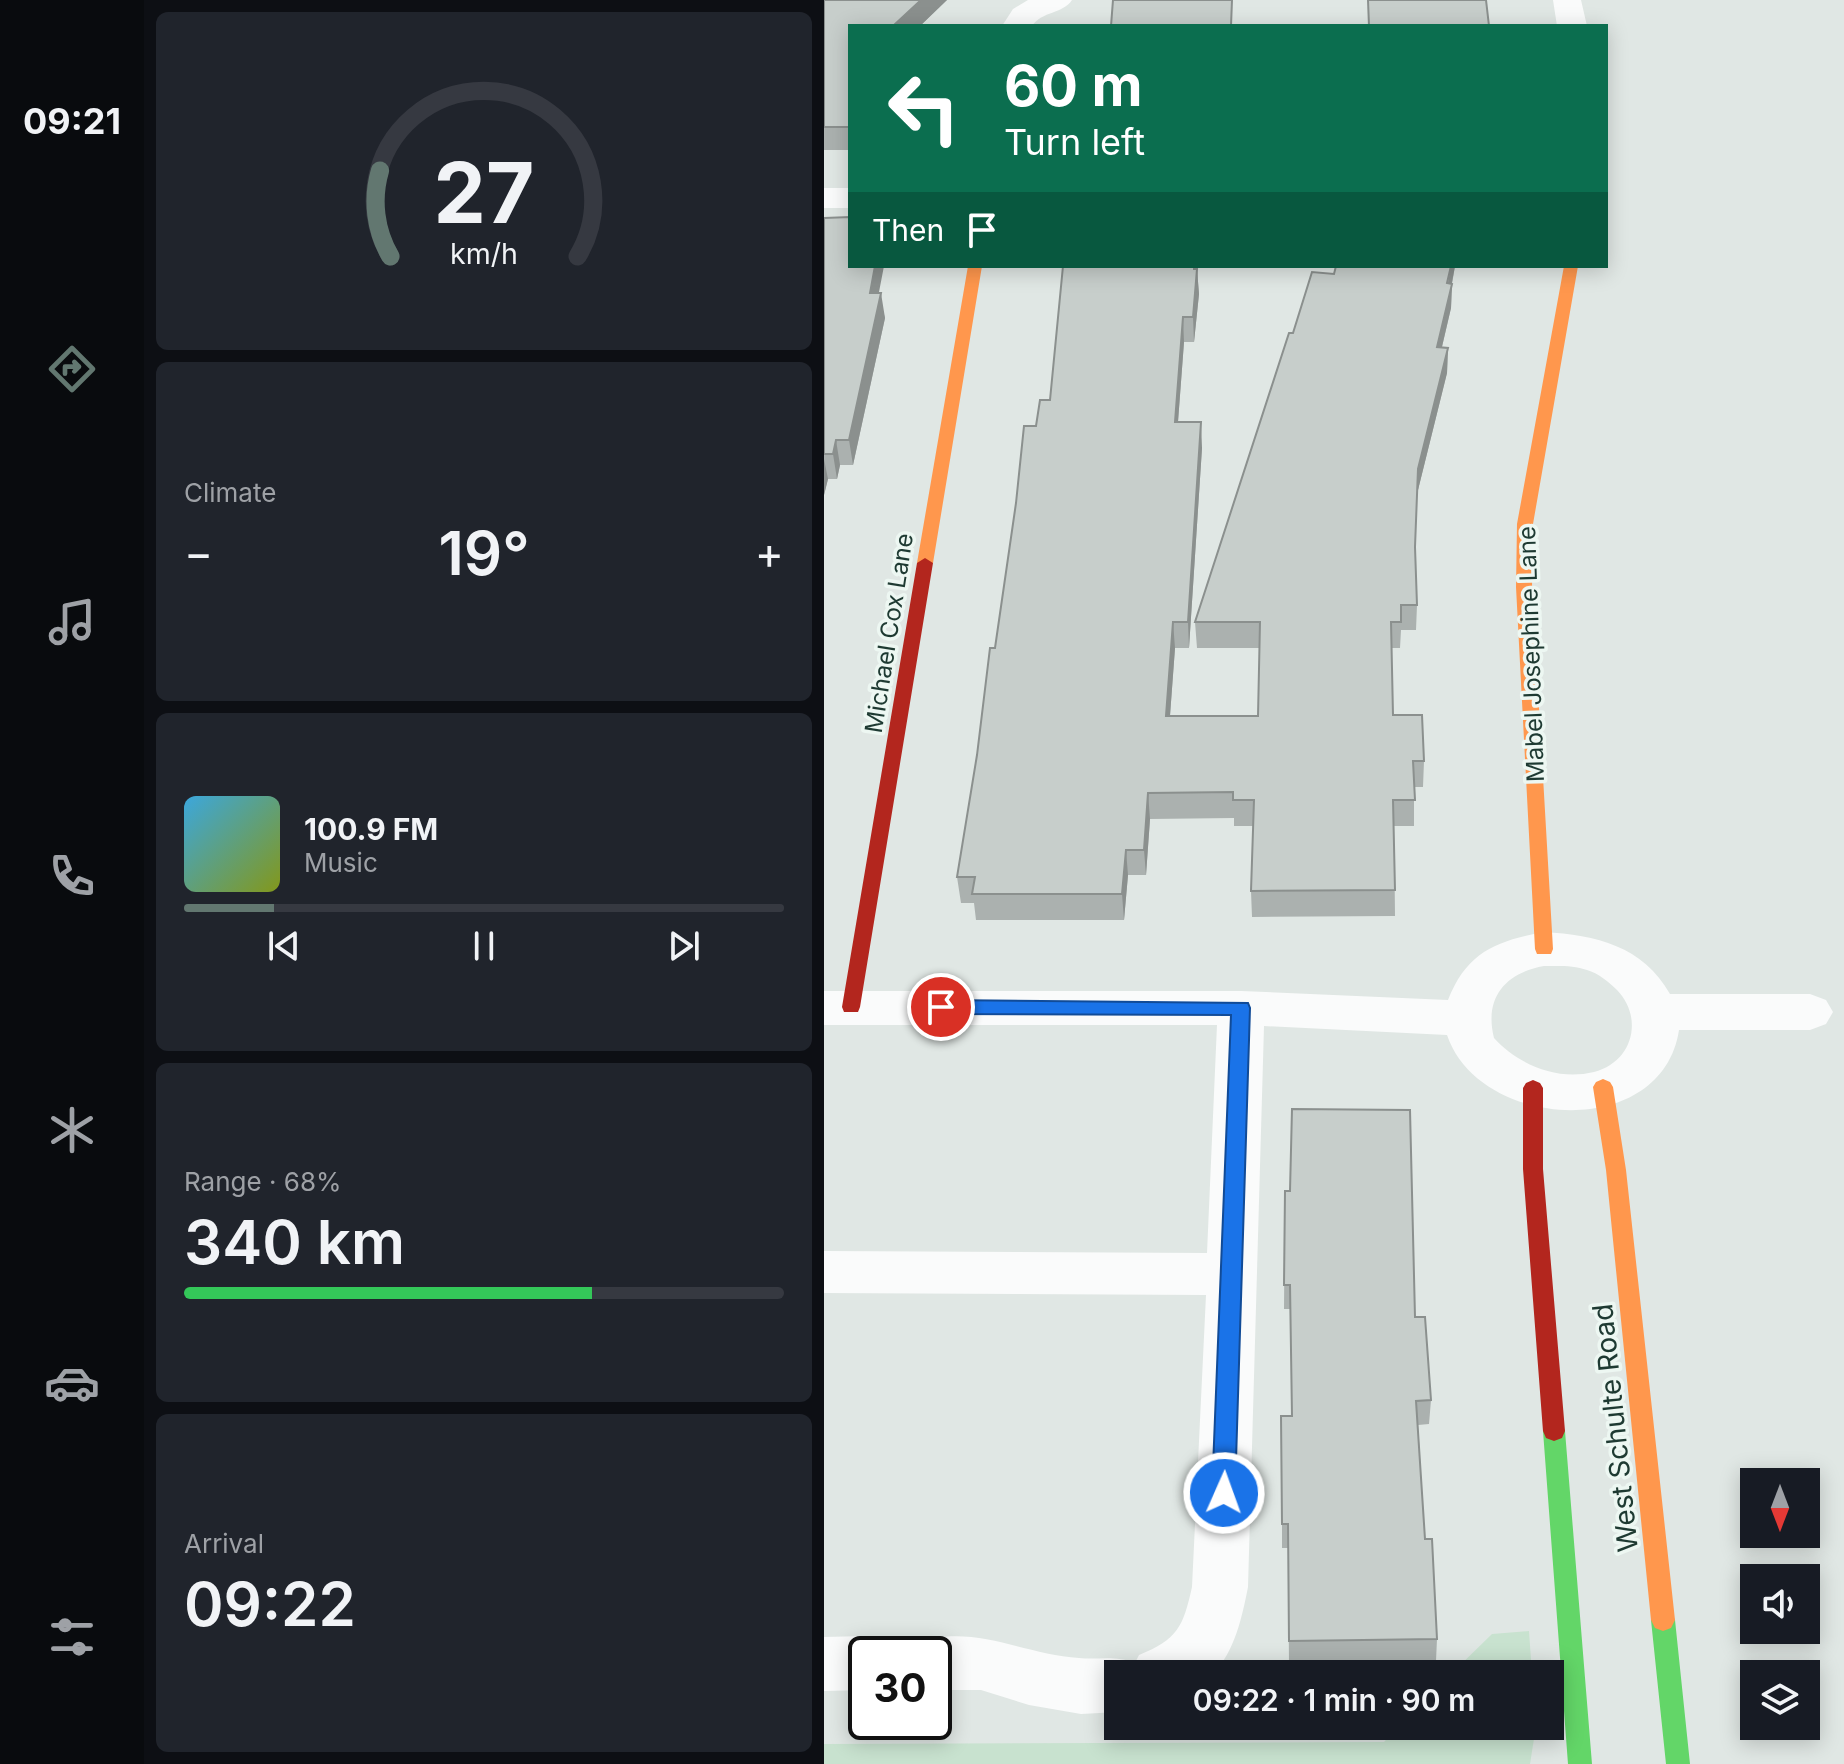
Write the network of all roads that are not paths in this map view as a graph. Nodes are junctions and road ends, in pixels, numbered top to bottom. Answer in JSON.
{"nodes":[{"id":1,"x":1058,"y":0,"type":"edge"},
{"id":2,"x":1567,"y":0,"type":"edge"},
{"id":3,"x":1018,"y":24,"type":"edge"},
{"id":4,"x":1572,"y":24,"type":"edge"},
{"id":5,"x":824,"y":198,"type":"edge"},
{"id":6,"x":848,"y":198,"type":"edge"},
{"id":7,"x":975,"y":268,"type":"edge"},
{"id":8,"x":1571,"y":268,"type":"edge"},
{"id":9,"x":1544,"y":949,"type":"junction"},
{"id":10,"x":837,"y":1007,"type":"edge"},
{"id":11,"x":1241,"y":1008,"type":"junction"},
{"id":12,"x":1656,"y":1012,"type":"junction"},
{"id":13,"x":1810,"y":1012,"type":"dead end"},
{"id":14,"x":1466,"y":1018,"type":"junction"},
{"id":15,"x":1603,"y":1087,"type":"junction"},
{"id":16,"x":1533,"y":1088,"type":"junction"},
{"id":17,"x":824,"y":1272,"type":"edge"},
{"id":18,"x":1232,"y":1274,"type":"junction"},
{"id":19,"x":1188,"y":1660,"type":"edge"},
{"id":20,"x":848,"y":1663,"type":"edge"},
{"id":21,"x":952,"y":1663,"type":"edge"},
{"id":22,"x":824,"y":1664,"type":"edge"},
{"id":23,"x":1104,"y":1685,"type":"edge"},
{"id":24,"x":1580,"y":1764,"type":"edge"},
{"id":25,"x":1678,"y":1764,"type":"edge"}],
"edges":[{"from":1,"to":3,"type":"street"},
{"from":2,"to":4,"type":"street"},
{"from":5,"to":6,"type":"street"},
{"from":7,"to":10,"type":"street","name":"Michael Cox Lane"},
{"from":8,"to":9,"type":"street","name":"Mabel Josephine Lane"},
{"from":9,"to":12,"type":"street"},
{"from":9,"to":14,"type":"street"},
{"from":10,"to":11,"type":"street"},
{"from":11,"to":14,"type":"street"},
{"from":11,"to":18,"type":"street"},
{"from":12,"to":13,"type":"street"},
{"from":12,"to":15,"type":"street"},
{"from":14,"to":16,"type":"street"},
{"from":15,"to":16,"type":"street"},
{"from":15,"to":25,"type":"street","name":"West Schulte Road"},
{"from":16,"to":24,"type":"street"},
{"from":17,"to":18,"type":"street"},
{"from":18,"to":19,"type":"street"},
{"from":20,"to":22,"type":"street"},
{"from":21,"to":23,"type":"street"}]}
